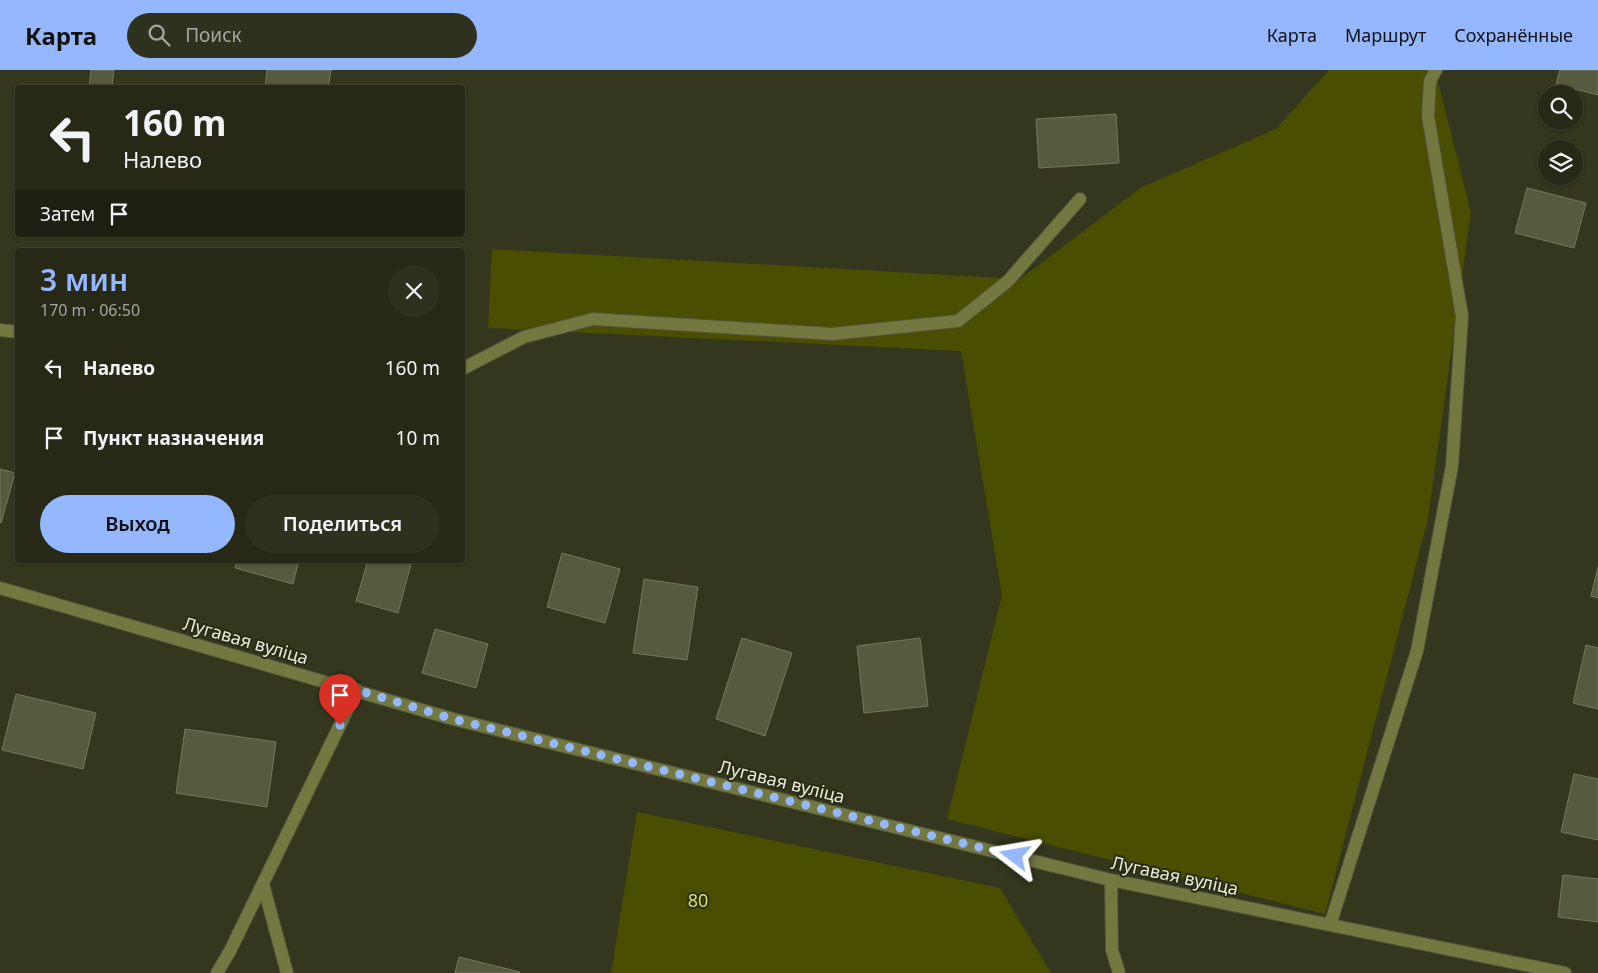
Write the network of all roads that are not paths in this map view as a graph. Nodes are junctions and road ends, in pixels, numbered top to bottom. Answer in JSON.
{"nodes":[{"id":1,"x":1436,"y":70,"type":"edge"},
{"id":2,"x":1080,"y":199,"type":"dead end"},
{"id":3,"x":0,"y":330,"type":"edge"},
{"id":4,"x":15,"y":332,"type":"edge"},
{"id":5,"x":465,"y":367,"type":"edge"},
{"id":6,"x":0,"y":588,"type":"edge"},
{"id":7,"x":357,"y":690,"type":"junction"},
{"id":8,"x":1111,"y":880,"type":"junction"},
{"id":9,"x":263,"y":884,"type":"junction"},
{"id":10,"x":1330,"y":925,"type":"junction"},
{"id":11,"x":216,"y":973,"type":"edge"},
{"id":12,"x":287,"y":973,"type":"edge"},
{"id":13,"x":1119,"y":973,"type":"edge"},
{"id":14,"x":1565,"y":973,"type":"edge"}],
"edges":[{"from":1,"to":10,"type":"street"},
{"from":2,"to":5,"type":"street"},
{"from":3,"to":4,"type":"street"},
{"from":6,"to":7,"type":"street","name":"Лугавая вуліца"},
{"from":7,"to":8,"type":"street","name":"Лугавая вуліца"},
{"from":7,"to":9,"type":"street"},
{"from":8,"to":10,"type":"street","name":"Лугавая вуліца"},
{"from":8,"to":13,"type":"street"},
{"from":9,"to":11,"type":"street"},
{"from":9,"to":12,"type":"street"},
{"from":10,"to":14,"type":"street","name":"Лугавая вуліца"}]}
